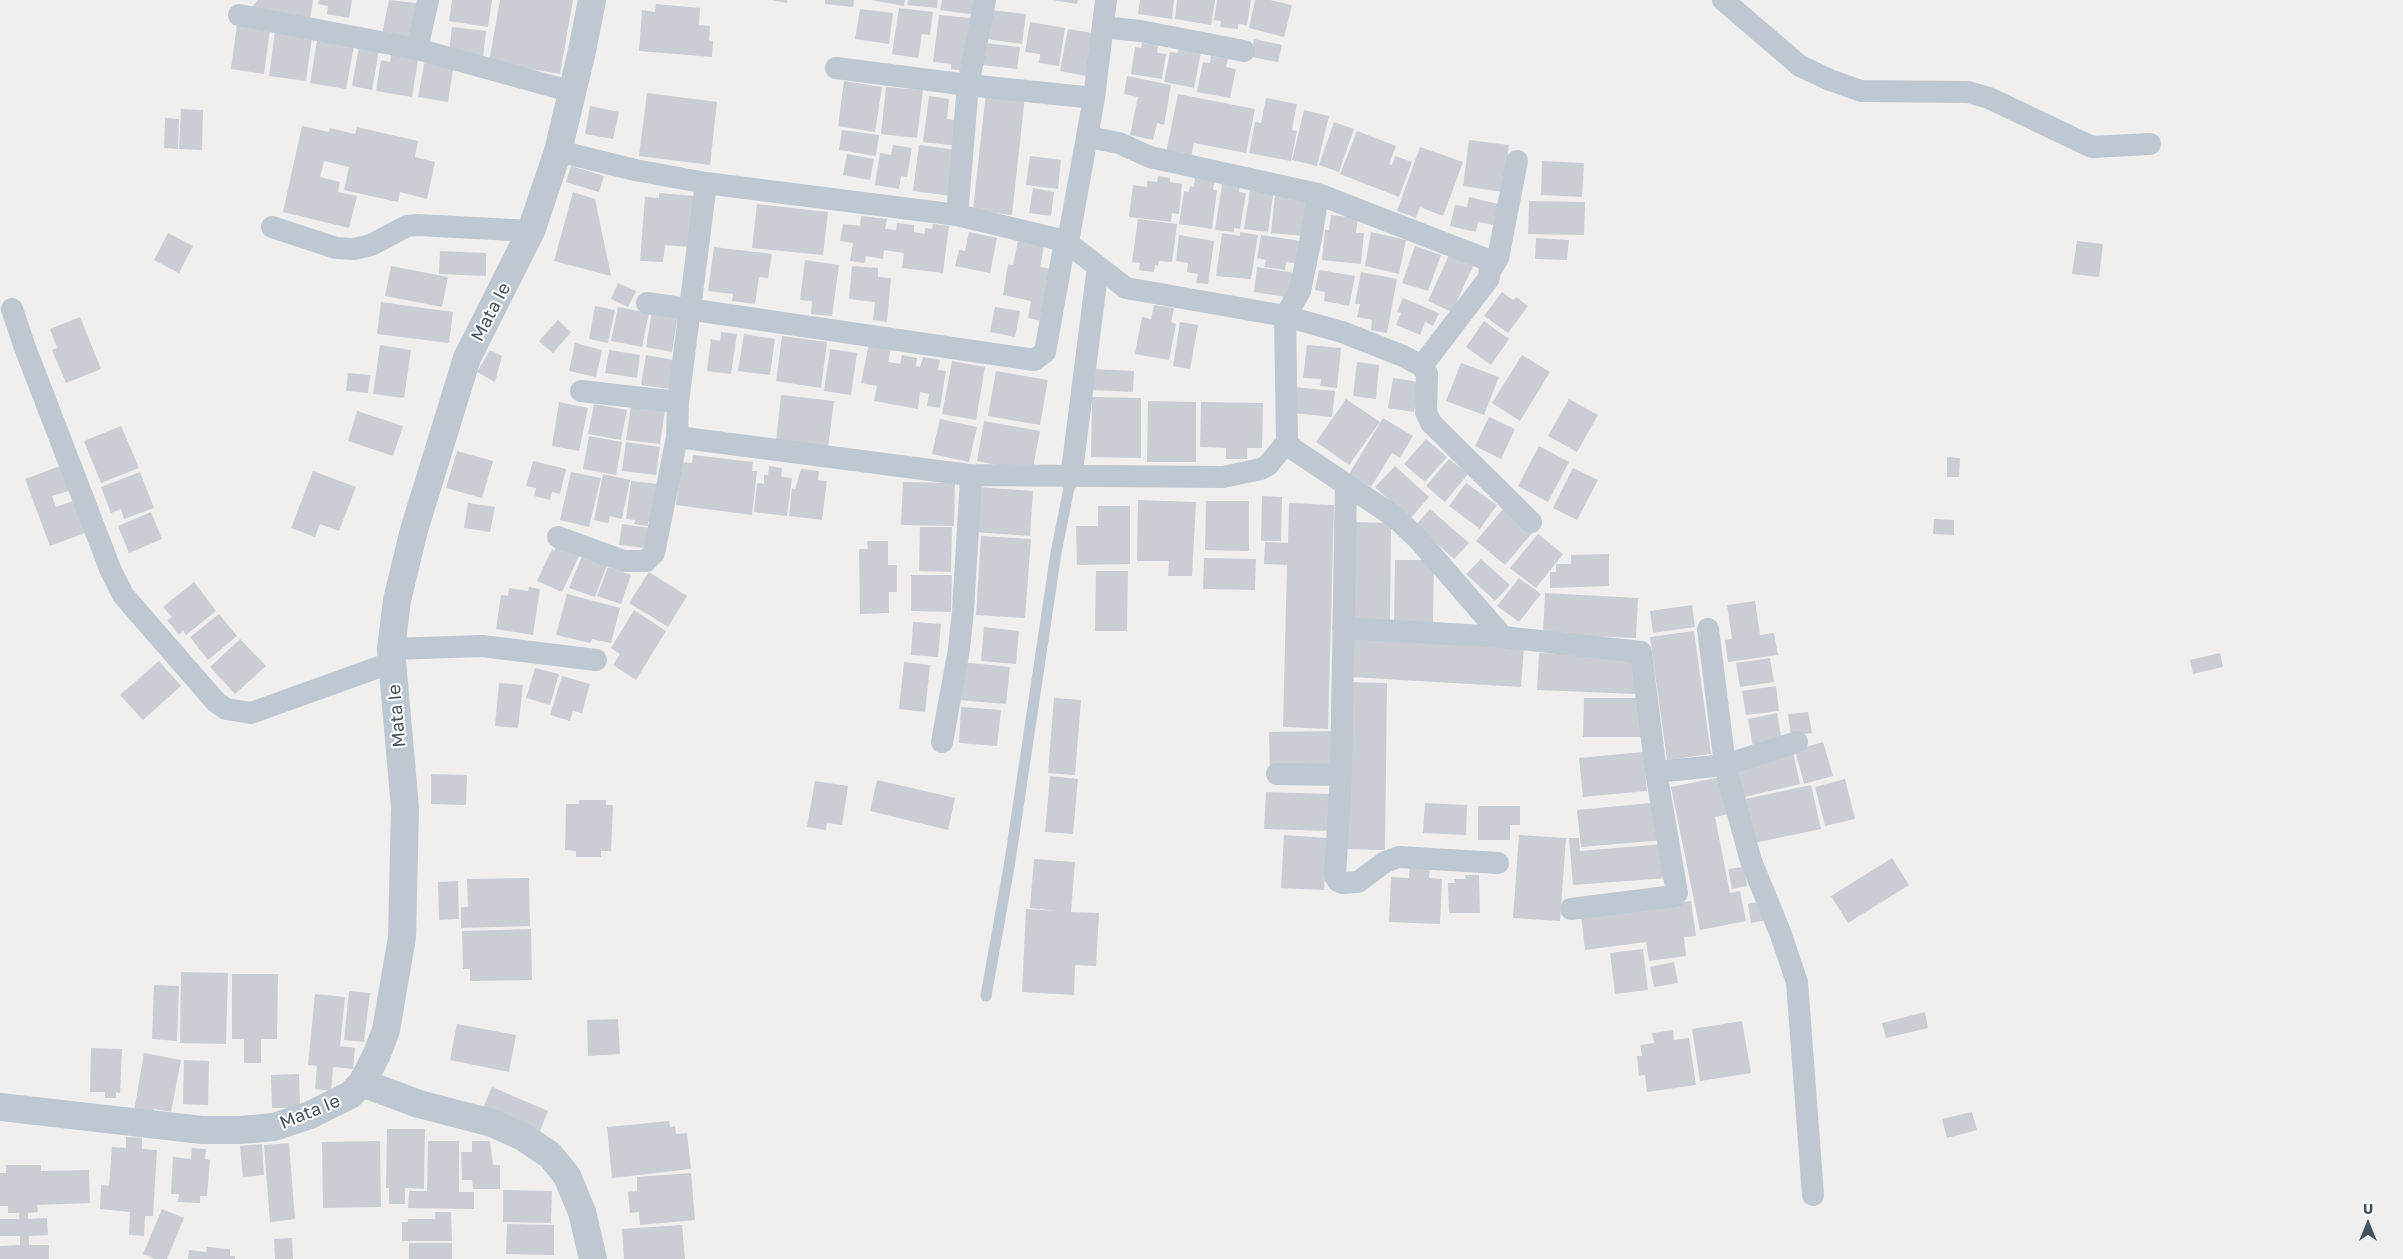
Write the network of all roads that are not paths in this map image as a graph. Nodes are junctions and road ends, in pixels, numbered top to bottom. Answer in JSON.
{"nodes":[{"id":1,"x":428,"y":0,"type":"edge"},
{"id":2,"x":592,"y":0,"type":"edge"},
{"id":3,"x":984,"y":0,"type":"edge"},
{"id":4,"x":1106,"y":0,"type":"edge"},
{"id":5,"x":1723,"y":0,"type":"edge"},
{"id":6,"x":239,"y":15,"type":"dead end"},
{"id":7,"x":1105,"y":28,"type":"junction"},
{"id":8,"x":417,"y":49,"type":"junction"},
{"id":9,"x":1244,"y":51,"type":"dead end"},
{"id":10,"x":836,"y":68,"type":"dead end"},
{"id":11,"x":968,"y":85,"type":"junction"},
{"id":12,"x":573,"y":92,"type":"junction"},
{"id":13,"x":1094,"y":98,"type":"junction"},
{"id":14,"x":1091,"y":138,"type":"junction"},
{"id":15,"x":2150,"y":144,"type":"dead end"},
{"id":16,"x":558,"y":151,"type":"junction"},
{"id":17,"x":1517,"y":161,"type":"dead end"},
{"id":18,"x":706,"y":183,"type":"junction"},
{"id":19,"x":1318,"y":194,"type":"junction"},
{"id":20,"x":957,"y":215,"type":"junction"},
{"id":21,"x":272,"y":227,"type":"dead end"},
{"id":22,"x":531,"y":231,"type":"junction"},
{"id":23,"x":1077,"y":250,"type":"junction"},
{"id":24,"x":1490,"y":271,"type":"junction"},
{"id":25,"x":648,"y":303,"type":"dead end"},
{"id":26,"x":12,"y":309,"type":"dead end"},
{"id":27,"x":690,"y":310,"type":"junction"},
{"id":28,"x":1285,"y":316,"type":"junction"},
{"id":29,"x":1422,"y":366,"type":"junction"},
{"id":30,"x":581,"y":391,"type":"dead end"},
{"id":31,"x":678,"y":402,"type":"junction"},
{"id":32,"x":677,"y":437,"type":"junction"},
{"id":33,"x":1287,"y":442,"type":"junction"},
{"id":34,"x":970,"y":476,"type":"junction"},
{"id":35,"x":1066,"y":477,"type":"junction"},
{"id":36,"x":1346,"y":484,"type":"junction"},
{"id":37,"x":1531,"y":522,"type":"dead end"},
{"id":38,"x":558,"y":537,"type":"dead end"},
{"id":39,"x":1343,"y":628,"type":"junction"},
{"id":40,"x":1708,"y":629,"type":"dead end"},
{"id":41,"x":1503,"y":637,"type":"junction"},
{"id":42,"x":392,"y":656,"type":"junction"},
{"id":43,"x":596,"y":660,"type":"dead end"},
{"id":44,"x":942,"y":742,"type":"dead end"},
{"id":45,"x":1797,"y":742,"type":"dead end"},
{"id":46,"x":1725,"y":765,"type":"junction"},
{"id":47,"x":1656,"y":772,"type":"junction"},
{"id":48,"x":1277,"y":774,"type":"dead end"},
{"id":49,"x":1341,"y":775,"type":"junction"},
{"id":50,"x":1498,"y":863,"type":"dead end"},
{"id":51,"x":1570,"y":909,"type":"dead end"},
{"id":52,"x":986,"y":996,"type":"dead end"},
{"id":53,"x":362,"y":1083,"type":"junction"},
{"id":54,"x":0,"y":1107,"type":"edge"},
{"id":55,"x":1813,"y":1195,"type":"dead end"},
{"id":56,"x":593,"y":1259,"type":"edge"}],
"edges":[{"from":1,"to":8,"type":"street"},
{"from":2,"to":12,"type":"street","name":"Mata Ie"},
{"from":3,"to":11,"type":"street"},
{"from":4,"to":7,"type":"street"},
{"from":5,"to":15,"type":"street"},
{"from":6,"to":8,"type":"street"},
{"from":7,"to":9,"type":"street"},
{"from":7,"to":13,"type":"street"},
{"from":8,"to":12,"type":"street"},
{"from":10,"to":11,"type":"street"},
{"from":11,"to":13,"type":"street"},
{"from":11,"to":20,"type":"street"},
{"from":12,"to":16,"type":"street","name":"Mata Ie"},
{"from":13,"to":14,"type":"street"},
{"from":14,"to":19,"type":"street"},
{"from":14,"to":23,"type":"street"},
{"from":16,"to":18,"type":"street"},
{"from":16,"to":22,"type":"street","name":"Mata Ie"},
{"from":17,"to":24,"type":"street"},
{"from":18,"to":20,"type":"street"},
{"from":18,"to":27,"type":"street"},
{"from":19,"to":24,"type":"street"},
{"from":19,"to":28,"type":"street"},
{"from":20,"to":23,"type":"street"},
{"from":21,"to":22,"type":"street"},
{"from":22,"to":42,"type":"street","name":"Mata Ie"},
{"from":23,"to":27,"type":"street"},
{"from":23,"to":28,"type":"street"},
{"from":23,"to":35,"type":"street"},
{"from":24,"to":29,"type":"street"},
{"from":25,"to":27,"type":"street"},
{"from":26,"to":42,"type":"street"},
{"from":27,"to":31,"type":"street"},
{"from":28,"to":29,"type":"street"},
{"from":28,"to":33,"type":"street"},
{"from":29,"to":37,"type":"street"},
{"from":30,"to":31,"type":"street"},
{"from":31,"to":32,"type":"street"},
{"from":32,"to":34,"type":"street"},
{"from":32,"to":38,"type":"street"},
{"from":33,"to":35,"type":"street"},
{"from":33,"to":36,"type":"street"},
{"from":34,"to":35,"type":"street"},
{"from":34,"to":44,"type":"street"},
{"from":35,"to":52,"type":"lane"},
{"from":36,"to":39,"type":"street"},
{"from":36,"to":41,"type":"street"},
{"from":39,"to":41,"type":"street"},
{"from":39,"to":49,"type":"street"},
{"from":40,"to":46,"type":"street"},
{"from":41,"to":47,"type":"street"},
{"from":42,"to":43,"type":"street"},
{"from":42,"to":53,"type":"street","name":"Mata Ie"},
{"from":45,"to":46,"type":"street"},
{"from":46,"to":47,"type":"street"},
{"from":46,"to":55,"type":"street"},
{"from":47,"to":51,"type":"street"},
{"from":48,"to":49,"type":"street"},
{"from":49,"to":50,"type":"street"},
{"from":53,"to":54,"type":"street","name":"Mata Ie"},
{"from":53,"to":56,"type":"street"}]}
